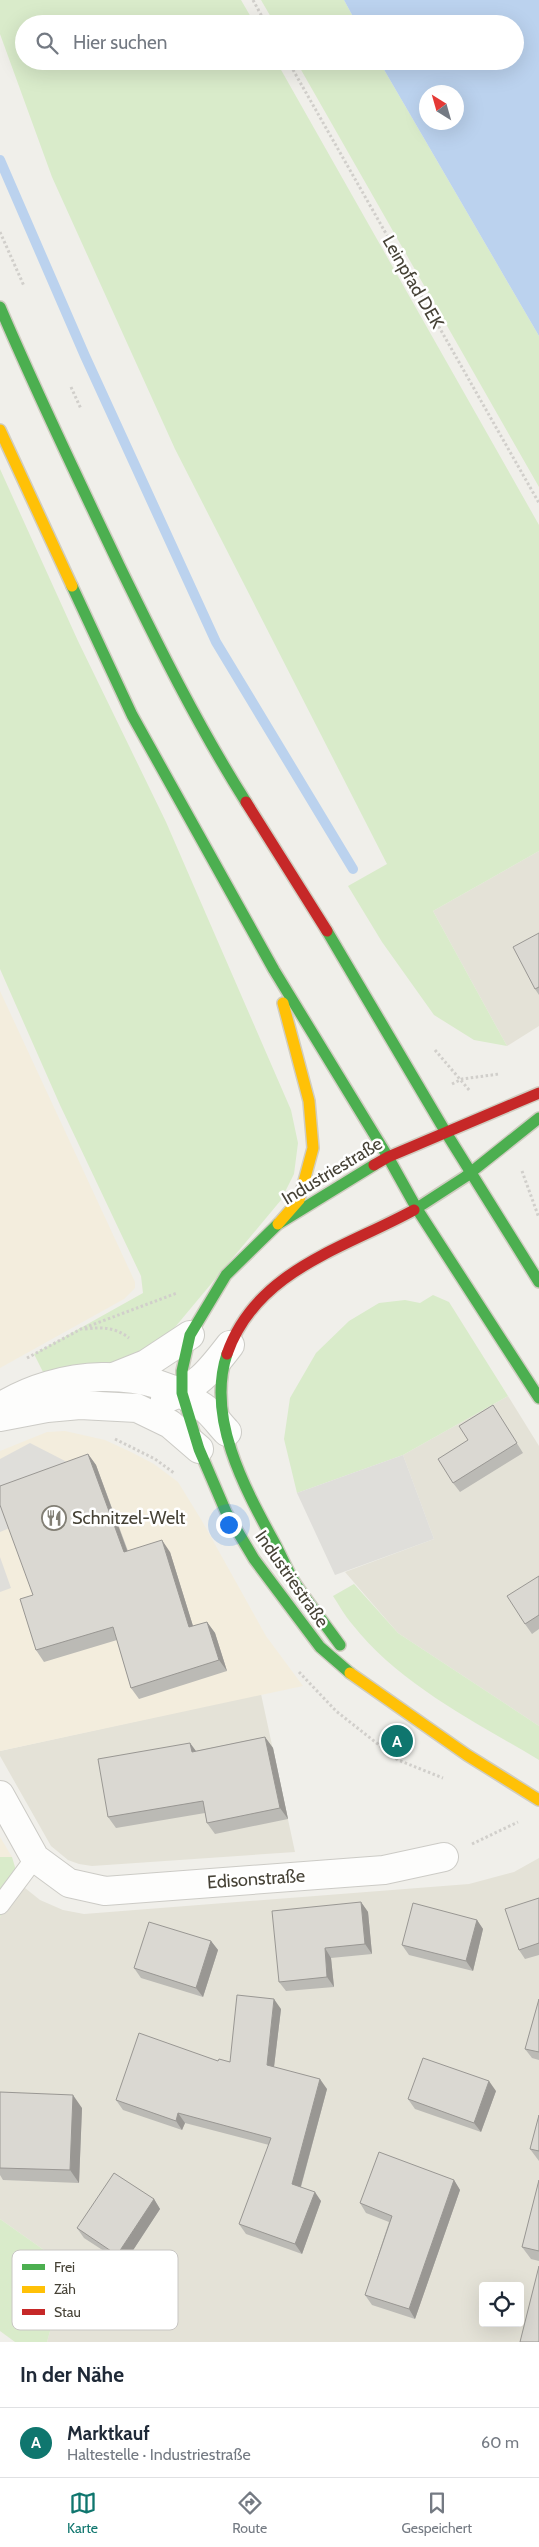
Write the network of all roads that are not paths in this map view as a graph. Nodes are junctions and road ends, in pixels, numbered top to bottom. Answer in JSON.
{"nodes":[{"id":1,"x":0,"y":307,"type":"edge"},
{"id":2,"x":0,"y":430,"type":"edge"},
{"id":3,"x":274,"y":970,"type":"junction"},
{"id":4,"x":539,"y":1093,"type":"edge"},
{"id":5,"x":539,"y":1118,"type":"edge"},
{"id":6,"x":445,"y":1132,"type":"junction"},
{"id":7,"x":388,"y":1157,"type":"junction"},
{"id":8,"x":471,"y":1174,"type":"junction"},
{"id":9,"x":417,"y":1209,"type":"junction"},
{"id":10,"x":278,"y":1224,"type":"junction"},
{"id":11,"x":539,"y":1282,"type":"edge"},
{"id":12,"x":190,"y":1335,"type":"junction"},
{"id":13,"x":230,"y":1345,"type":"junction"},
{"id":14,"x":116,"y":1376,"type":"junction"},
{"id":15,"x":182,"y":1393,"type":"junction"},
{"id":16,"x":539,"y":1398,"type":"edge"},
{"id":17,"x":0,"y":1407,"type":"edge"},
{"id":18,"x":137,"y":1408,"type":"junction"},
{"id":19,"x":0,"y":1417,"type":"edge"},
{"id":20,"x":227,"y":1432,"type":"junction"},
{"id":21,"x":199,"y":1449,"type":"junction"},
{"id":22,"x":392,"y":1702,"type":"junction"},
{"id":23,"x":0,"y":1794,"type":"edge"},
{"id":24,"x":538,"y":1799,"type":"edge"},
{"id":25,"x":444,"y":1857,"type":"road end"},
{"id":26,"x":34,"y":1858,"type":"junction"},
{"id":27,"x":0,"y":1905,"type":"edge"}],
"edges":[{"from":1,"to":6,"type":"main road"},
{"from":2,"to":3,"type":"main road"},
{"from":3,"to":7,"type":"main road"},
{"from":3,"to":10,"type":"main road"},
{"from":4,"to":6,"type":"main road","name":"Industriestraße"},
{"from":5,"to":8,"type":"main road","name":"Industriestraße"},
{"from":6,"to":7,"type":"main road","name":"Industriestraße"},
{"from":6,"to":8,"type":"main road"},
{"from":7,"to":9,"type":"main road"},
{"from":7,"to":10,"type":"main road","name":"Industriestraße"},
{"from":8,"to":9,"type":"main road","name":"Industriestraße"},
{"from":8,"to":11,"type":"main road"},
{"from":9,"to":13,"type":"main road","name":"Industriestraße"},
{"from":9,"to":16,"type":"main road"},
{"from":10,"to":12,"type":"main road","name":"Industriestraße"},
{"from":12,"to":14,"type":"street"},
{"from":12,"to":15,"type":"main road","name":"Industriestraße"},
{"from":13,"to":15,"type":"street"},
{"from":13,"to":20,"type":"main road","name":"Industriestraße"},
{"from":14,"to":15,"type":"street"},
{"from":14,"to":17,"type":"street"},
{"from":15,"to":18,"type":"street"},
{"from":15,"to":20,"type":"street"},
{"from":15,"to":21,"type":"main road","name":"Industriestraße"},
{"from":18,"to":19,"type":"street"},
{"from":18,"to":21,"type":"street"},
{"from":20,"to":22,"type":"main road","name":"Industriestraße"},
{"from":21,"to":22,"type":"main road","name":"Industriestraße"},
{"from":22,"to":24,"type":"main road","name":"Industriestraße"},
{"from":23,"to":26,"type":"street","name":"Edisonstraße"},
{"from":25,"to":26,"type":"street","name":"Edisonstraße"},
{"from":26,"to":27,"type":"lane"}]}
